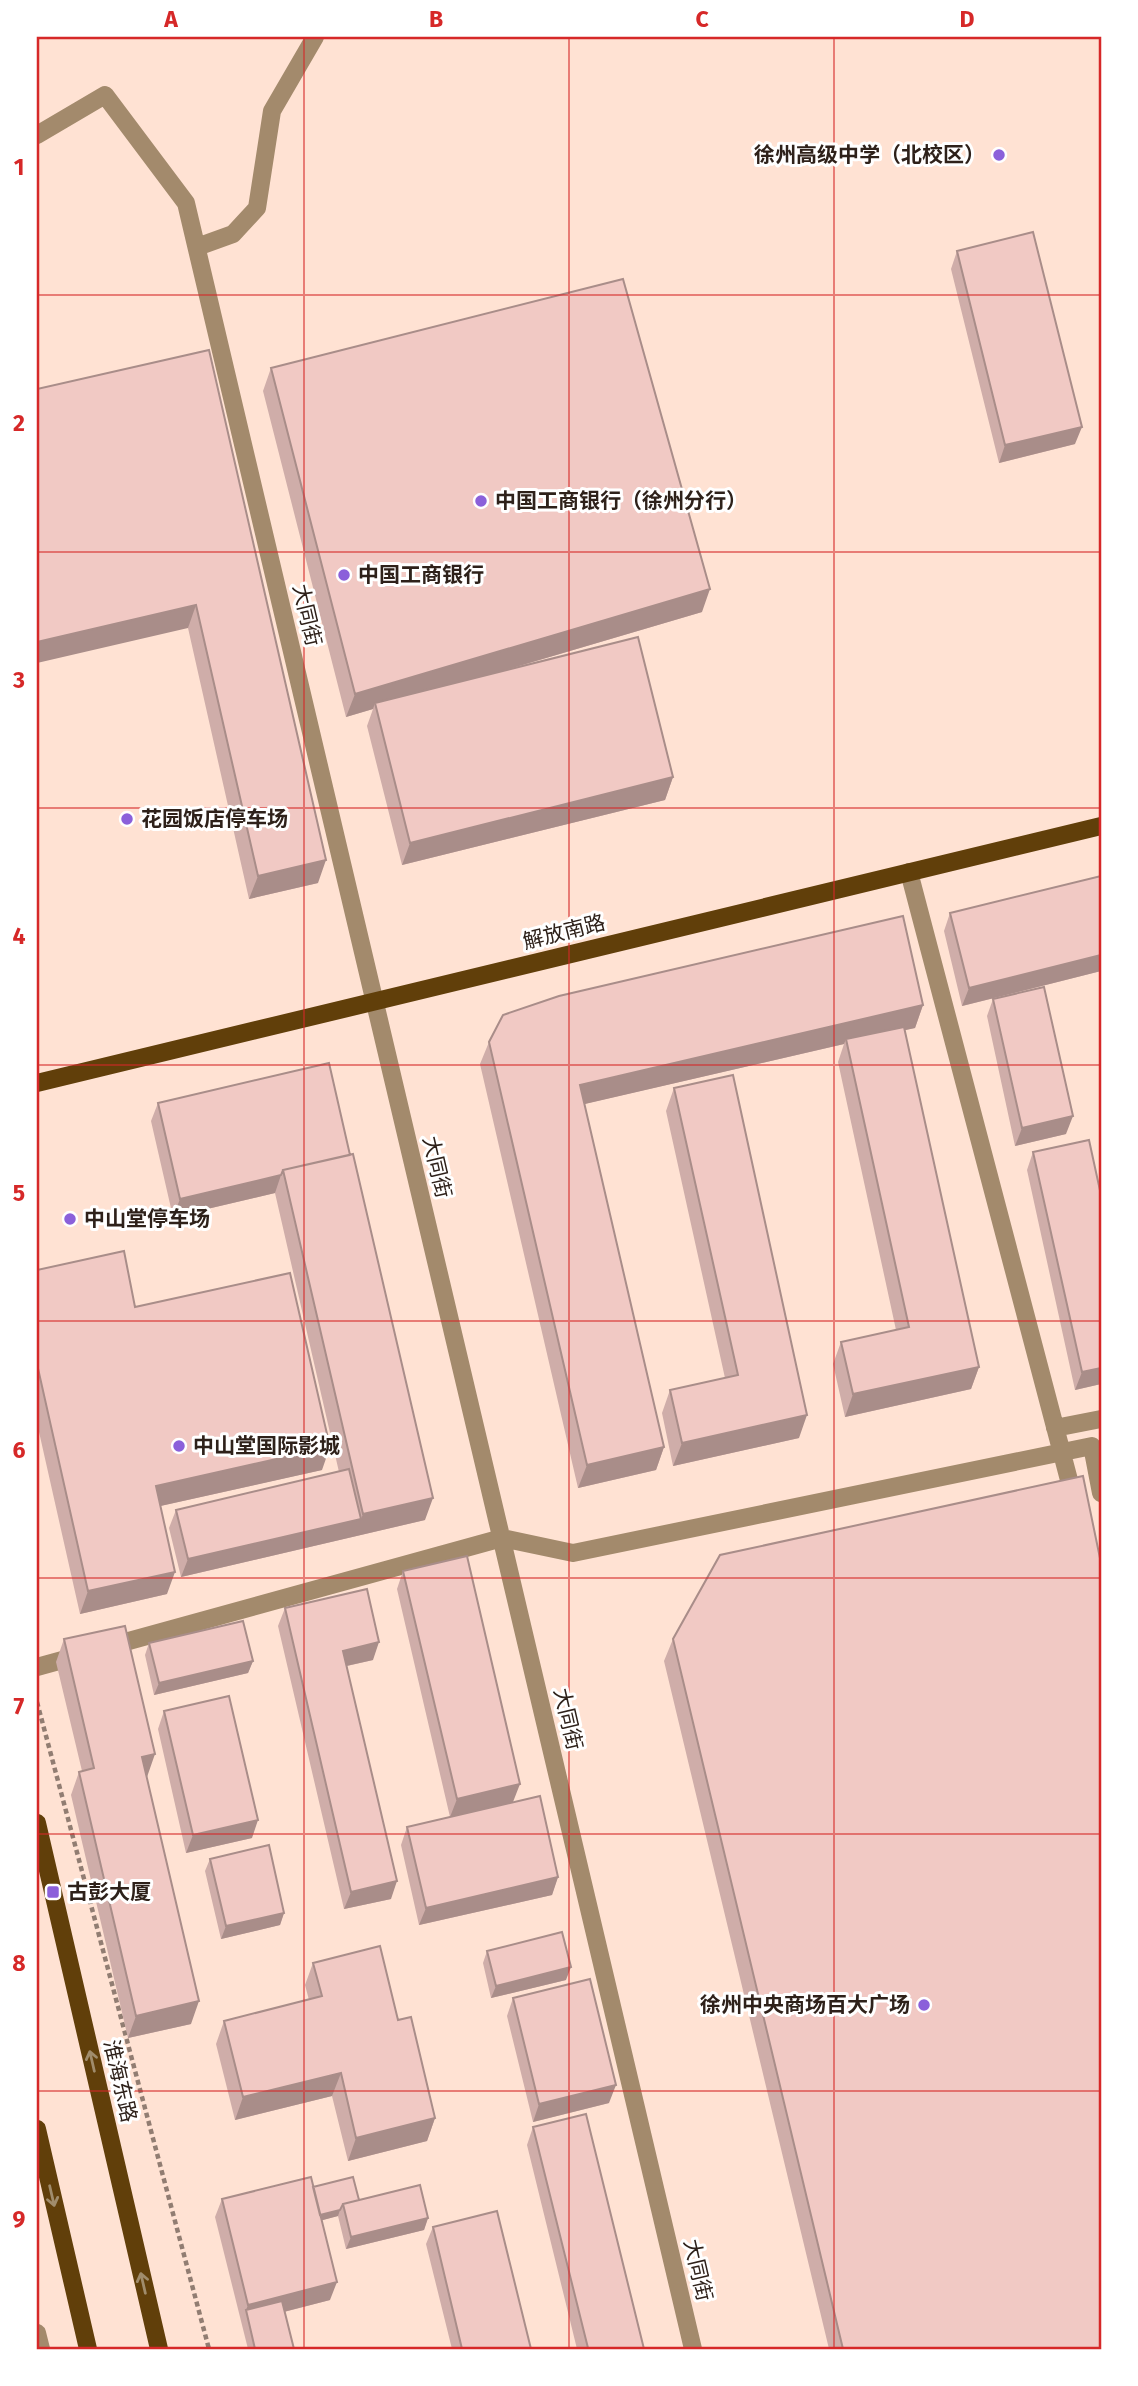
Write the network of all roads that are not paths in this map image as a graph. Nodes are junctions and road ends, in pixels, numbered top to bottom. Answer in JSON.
{"nodes":[{"id":1,"x":315,"y":37,"type":"edge"},
{"id":2,"x":37,"y":135,"type":"edge"},
{"id":3,"x":197,"y":247,"type":"junction"},
{"id":4,"x":1101,"y":825,"type":"edge"},
{"id":5,"x":909,"y":872,"type":"junction"},
{"id":6,"x":375,"y":1001,"type":"junction"},
{"id":7,"x":37,"y":1083,"type":"edge"},
{"id":8,"x":1101,"y":1419,"type":"edge"},
{"id":9,"x":1055,"y":1428,"type":"junction"},
{"id":10,"x":1062,"y":1451,"type":"junction"},
{"id":11,"x":1101,"y":1493,"type":"edge"},
{"id":12,"x":1074,"y":1499,"type":"edge"},
{"id":13,"x":502,"y":1538,"type":"junction"},
{"id":14,"x":37,"y":1667,"type":"edge"},
{"id":15,"x":37,"y":1823,"type":"edge"},
{"id":16,"x":37,"y":2130,"type":"edge"},
{"id":17,"x":37,"y":2333,"type":"edge"},
{"id":18,"x":41,"y":2349,"type":"edge"},
{"id":19,"x":88,"y":2349,"type":"edge"},
{"id":20,"x":159,"y":2349,"type":"edge"},
{"id":21,"x":693,"y":2349,"type":"edge"}],
"edges":[{"from":1,"to":3,"type":"street"},
{"from":2,"to":3,"type":"street","name":"大同街"},
{"from":3,"to":6,"type":"street","name":"大同街"},
{"from":4,"to":5,"type":"main road","name":"解放南路"},
{"from":5,"to":6,"type":"main road","name":"解放南路"},
{"from":5,"to":9,"type":"street"},
{"from":6,"to":7,"type":"main road","name":"解放南路"},
{"from":6,"to":13,"type":"street","name":"大同街"},
{"from":8,"to":9,"type":"street"},
{"from":9,"to":10,"type":"street"},
{"from":10,"to":11,"type":"street"},
{"from":10,"to":12,"type":"street"},
{"from":10,"to":13,"type":"street"},
{"from":13,"to":14,"type":"street"},
{"from":13,"to":21,"type":"street","name":"大同街"},
{"from":20,"to":15,"type":"main road","name":"淮海东路","one_way":true},
{"from":16,"to":19,"type":"main road","one_way":true},
{"from":17,"to":18,"type":"street"}]}
